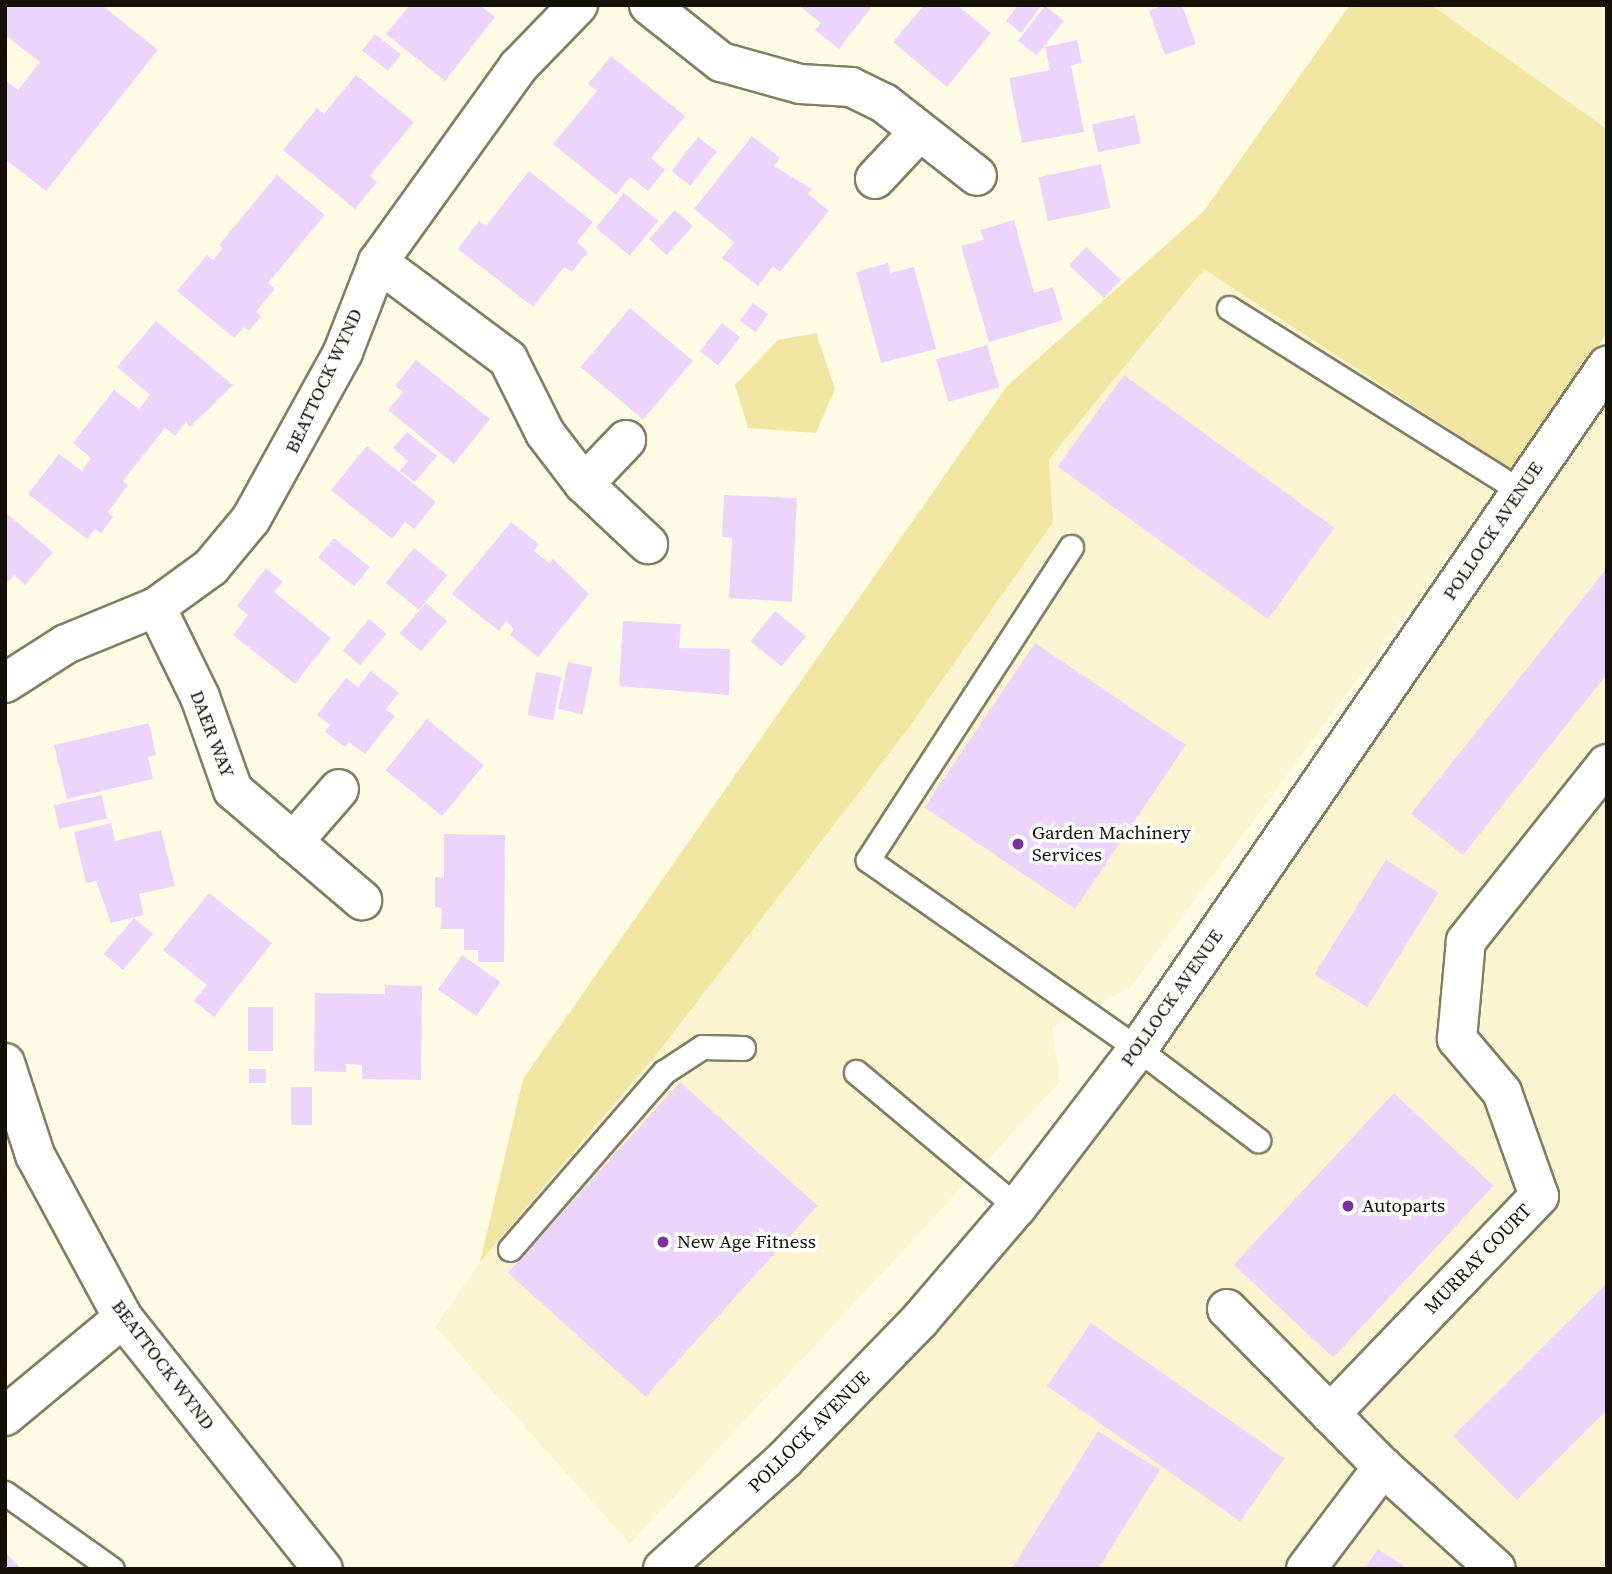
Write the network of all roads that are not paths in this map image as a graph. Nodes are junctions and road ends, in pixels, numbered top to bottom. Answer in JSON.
{"nodes":[{"id":1,"x":578,"y":5,"type":"edge"},
{"id":2,"x":649,"y":5,"type":"edge"},
{"id":3,"x":918,"y":133,"type":"junction"},
{"id":4,"x":977,"y":176,"type":"dead end"},
{"id":5,"x":875,"y":179,"type":"dead end"},
{"id":6,"x":378,"y":262,"type":"junction"},
{"id":7,"x":1229,"y":308,"type":"dead end"},
{"id":8,"x":1607,"y":366,"type":"edge"},
{"id":9,"x":626,"y":440,"type":"dead end"},
{"id":10,"x":584,"y":484,"type":"junction"},
{"id":11,"x":1521,"y":491,"type":"junction"},
{"id":12,"x":648,"y":544,"type":"dead end"},
{"id":13,"x":1071,"y":547,"type":"dead end"},
{"id":14,"x":156,"y":607,"type":"junction"},
{"id":15,"x":5,"y":683,"type":"edge"},
{"id":16,"x":1607,"y":764,"type":"edge"},
{"id":17,"x":339,"y":789,"type":"dead end"},
{"id":18,"x":293,"y":842,"type":"junction"},
{"id":19,"x":362,"y":900,"type":"dead end"},
{"id":20,"x":743,"y":1048,"type":"dead end"},
{"id":21,"x":1138,"y":1049,"type":"junction"},
{"id":22,"x":5,"y":1063,"type":"edge"},
{"id":23,"x":856,"y":1072,"type":"dead end"},
{"id":24,"x":1258,"y":1140,"type":"dead end"},
{"id":25,"x":1017,"y":1207,"type":"junction"},
{"id":26,"x":510,"y":1250,"type":"dead end"},
{"id":27,"x":1227,"y":1309,"type":"dead end"},
{"id":28,"x":123,"y":1318,"type":"junction"},
{"id":29,"x":1330,"y":1414,"type":"junction"},
{"id":30,"x":5,"y":1416,"type":"edge"},
{"id":31,"x":1382,"y":1467,"type":"junction"},
{"id":32,"x":5,"y":1493,"type":"edge"},
{"id":33,"x":112,"y":1569,"type":"edge"},
{"id":34,"x":323,"y":1569,"type":"edge"},
{"id":35,"x":663,"y":1569,"type":"edge"},
{"id":36,"x":1306,"y":1569,"type":"edge"},
{"id":37,"x":1496,"y":1569,"type":"edge"}],
"edges":[{"from":1,"to":6,"type":"street","name":"BEATTOCK WYND"},
{"from":2,"to":3,"type":"street"},
{"from":3,"to":4,"type":"street"},
{"from":3,"to":5,"type":"street"},
{"from":6,"to":10,"type":"street"},
{"from":6,"to":14,"type":"street","name":"BEATTOCK WYND"},
{"from":7,"to":11,"type":"lane"},
{"from":8,"to":11,"type":"street","name":"POLLOCK AVENUE"},
{"from":9,"to":10,"type":"street"},
{"from":10,"to":12,"type":"street"},
{"from":11,"to":21,"type":"street","name":"POLLOCK AVENUE"},
{"from":13,"to":21,"type":"lane"},
{"from":14,"to":15,"type":"street","name":"BEATTOCK WYND"},
{"from":14,"to":18,"type":"street","name":"DAER WAY"},
{"from":16,"to":29,"type":"street","name":"MURRAY COURT"},
{"from":17,"to":18,"type":"street"},
{"from":18,"to":19,"type":"street","name":"DAER WAY"},
{"from":20,"to":26,"type":"lane"},
{"from":21,"to":24,"type":"lane"},
{"from":21,"to":25,"type":"street","name":"POLLOCK AVENUE"},
{"from":22,"to":28,"type":"street","name":"BEATTOCK WYND"},
{"from":23,"to":25,"type":"lane"},
{"from":25,"to":35,"type":"street","name":"POLLOCK AVENUE"},
{"from":27,"to":29,"type":"street"},
{"from":28,"to":30,"type":"street"},
{"from":28,"to":34,"type":"street","name":"BEATTOCK WYND"},
{"from":29,"to":31,"type":"street"},
{"from":31,"to":36,"type":"street"},
{"from":31,"to":37,"type":"street"},
{"from":32,"to":33,"type":"lane"}]}
